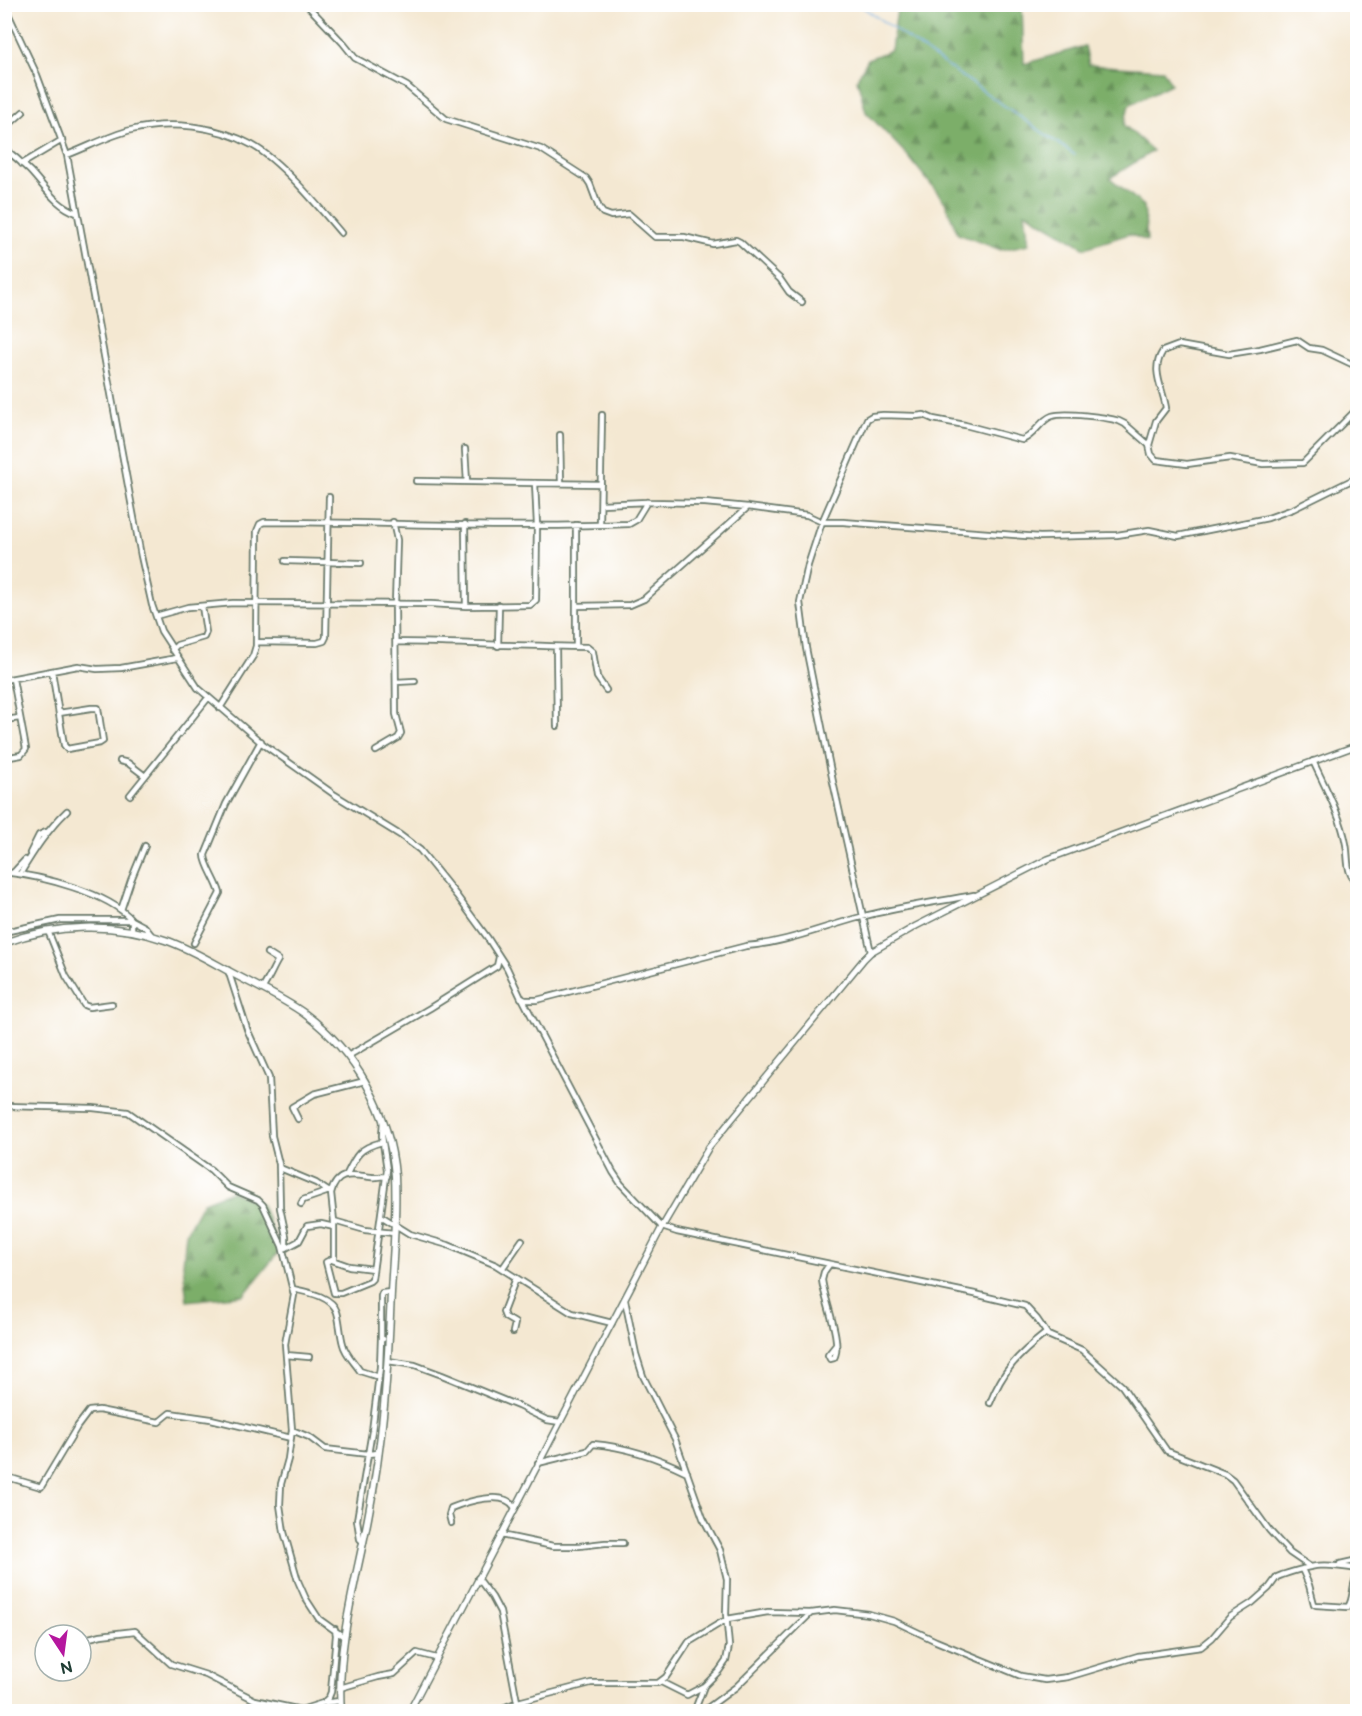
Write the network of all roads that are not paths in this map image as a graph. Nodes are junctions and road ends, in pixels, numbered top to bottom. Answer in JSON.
{"nodes":[{"id":1,"x":4,"y":4,"type":"edge"},
{"id":2,"x":306,"y":4,"type":"edge"},
{"id":3,"x":23,"y":112,"type":"dead end"},
{"id":4,"x":4,"y":129,"type":"edge"},
{"id":5,"x":62,"y":140,"type":"junction"},
{"id":6,"x":4,"y":148,"type":"edge"},
{"id":7,"x":67,"y":155,"type":"junction"},
{"id":8,"x":22,"y":164,"type":"junction"},
{"id":9,"x":77,"y":213,"type":"junction"},
{"id":10,"x":340,"y":233,"type":"dead end"},
{"id":11,"x":802,"y":302,"type":"dead end"},
{"id":12,"x":1358,"y":367,"type":"edge"},
{"id":13,"x":1358,"y":408,"type":"edge"},
{"id":14,"x":602,"y":416,"type":"dead end"},
{"id":15,"x":560,"y":435,"type":"dead end"},
{"id":16,"x":1149,"y":446,"type":"junction"},
{"id":17,"x":465,"y":449,"type":"dead end"},
{"id":18,"x":1358,"y":477,"type":"edge"},
{"id":19,"x":416,"y":481,"type":"dead end"},
{"id":20,"x":467,"y":482,"type":"junction"},
{"id":21,"x":535,"y":483,"type":"junction"},
{"id":22,"x":561,"y":483,"type":"junction"},
{"id":23,"x":601,"y":484,"type":"junction"},
{"id":24,"x":329,"y":497,"type":"dead end"},
{"id":25,"x":647,"y":502,"type":"junction"},
{"id":26,"x":601,"y":504,"type":"junction"},
{"id":27,"x":748,"y":507,"type":"junction"},
{"id":28,"x":327,"y":522,"type":"junction"},
{"id":29,"x":393,"y":522,"type":"junction"},
{"id":30,"x":822,"y":522,"type":"junction"},
{"id":31,"x":465,"y":524,"type":"junction"},
{"id":32,"x":537,"y":525,"type":"junction"},
{"id":33,"x":576,"y":525,"type":"junction"},
{"id":34,"x":600,"y":525,"type":"junction"},
{"id":35,"x":285,"y":561,"type":"dead end"},
{"id":36,"x":327,"y":562,"type":"junction"},
{"id":37,"x":361,"y":563,"type":"dead end"},
{"id":38,"x":258,"y":603,"type":"junction"},
{"id":39,"x":327,"y":603,"type":"junction"},
{"id":40,"x":395,"y":604,"type":"junction"},
{"id":41,"x":499,"y":605,"type":"junction"},
{"id":42,"x":202,"y":606,"type":"junction"},
{"id":43,"x":466,"y":606,"type":"junction"},
{"id":44,"x":576,"y":606,"type":"junction"},
{"id":45,"x":156,"y":615,"type":"junction"},
{"id":46,"x":257,"y":642,"type":"junction"},
{"id":47,"x":396,"y":642,"type":"junction"},
{"id":48,"x":498,"y":646,"type":"junction"},
{"id":49,"x":556,"y":646,"type":"junction"},
{"id":50,"x":576,"y":647,"type":"junction"},
{"id":51,"x":172,"y":650,"type":"junction"},
{"id":52,"x":177,"y":658,"type":"junction"},
{"id":53,"x":52,"y":671,"type":"junction"},
{"id":54,"x":13,"y":679,"type":"junction"},
{"id":55,"x":4,"y":680,"type":"edge"},
{"id":56,"x":415,"y":681,"type":"dead end"},
{"id":57,"x":396,"y":682,"type":"junction"},
{"id":58,"x":606,"y":690,"type":"dead end"},
{"id":59,"x":208,"y":698,"type":"junction"},
{"id":60,"x":220,"y":708,"type":"junction"},
{"id":61,"x":59,"y":713,"type":"junction"},
{"id":62,"x":20,"y":718,"type":"junction"},
{"id":63,"x":4,"y":720,"type":"edge"},
{"id":64,"x":557,"y":726,"type":"dead end"},
{"id":65,"x":261,"y":741,"type":"junction"},
{"id":66,"x":1358,"y":745,"type":"edge"},
{"id":67,"x":376,"y":752,"type":"dead end"},
{"id":68,"x":4,"y":758,"type":"edge"},
{"id":69,"x":120,"y":761,"type":"dead end"},
{"id":70,"x":1313,"y":761,"type":"junction"},
{"id":71,"x":145,"y":776,"type":"junction"},
{"id":72,"x":130,"y":795,"type":"dead end"},
{"id":73,"x":67,"y":812,"type":"dead end"},
{"id":74,"x":48,"y":830,"type":"junction"},
{"id":75,"x":145,"y":846,"type":"dead end"},
{"id":76,"x":4,"y":872,"type":"edge"},
{"id":77,"x":13,"y":873,"type":"junction"},
{"id":78,"x":20,"y":874,"type":"junction"},
{"id":79,"x":1358,"y":884,"type":"edge"},
{"id":80,"x":980,"y":894,"type":"junction"},
{"id":81,"x":121,"y":910,"type":"junction"},
{"id":82,"x":864,"y":916,"type":"junction"},
{"id":83,"x":132,"y":920,"type":"junction"},
{"id":84,"x":48,"y":931,"type":"junction"},
{"id":85,"x":132,"y":931,"type":"junction"},
{"id":86,"x":4,"y":932,"type":"edge"},
{"id":87,"x":152,"y":936,"type":"junction"},
{"id":88,"x":194,"y":942,"type":"dead end"},
{"id":89,"x":4,"y":944,"type":"edge"},
{"id":90,"x":871,"y":952,"type":"junction"},
{"id":91,"x":267,"y":953,"type":"dead end"},
{"id":92,"x":499,"y":956,"type":"junction"},
{"id":93,"x":497,"y":966,"type":"junction"},
{"id":94,"x":507,"y":968,"type":"junction"},
{"id":95,"x":228,"y":970,"type":"junction"},
{"id":96,"x":262,"y":989,"type":"junction"},
{"id":97,"x":521,"y":998,"type":"junction"},
{"id":98,"x":112,"y":1004,"type":"dead end"},
{"id":99,"x":348,"y":1056,"type":"junction"},
{"id":100,"x":365,"y":1081,"type":"junction"},
{"id":101,"x":4,"y":1106,"type":"edge"},
{"id":102,"x":298,"y":1119,"type":"dead end"},
{"id":103,"x":383,"y":1119,"type":"junction"},
{"id":104,"x":382,"y":1142,"type":"junction"},
{"id":105,"x":280,"y":1168,"type":"junction"},
{"id":106,"x":346,"y":1176,"type":"junction"},
{"id":107,"x":387,"y":1176,"type":"junction"},
{"id":108,"x":330,"y":1192,"type":"junction"},
{"id":109,"x":383,"y":1203,"type":"junction"},
{"id":110,"x":395,"y":1203,"type":"junction"},
{"id":111,"x":301,"y":1204,"type":"dead end"},
{"id":112,"x":381,"y":1216,"type":"junction"},
{"id":113,"x":334,"y":1224,"type":"junction"},
{"id":114,"x":394,"y":1224,"type":"junction"},
{"id":115,"x":662,"y":1227,"type":"junction"},
{"id":116,"x":378,"y":1232,"type":"junction"},
{"id":117,"x":394,"y":1233,"type":"junction"},
{"id":118,"x":522,"y":1240,"type":"dead end"},
{"id":119,"x":285,"y":1248,"type":"junction"},
{"id":120,"x":332,"y":1260,"type":"junction"},
{"id":121,"x":829,"y":1265,"type":"junction"},
{"id":122,"x":373,"y":1269,"type":"junction"},
{"id":123,"x":502,"y":1269,"type":"junction"},
{"id":124,"x":516,"y":1278,"type":"junction"},
{"id":125,"x":293,"y":1289,"type":"junction"},
{"id":126,"x":391,"y":1292,"type":"junction"},
{"id":127,"x":341,"y":1293,"type":"junction"},
{"id":128,"x":327,"y":1300,"type":"junction"},
{"id":129,"x":625,"y":1300,"type":"junction"},
{"id":130,"x":612,"y":1323,"type":"junction"},
{"id":131,"x":513,"y":1332,"type":"dead end"},
{"id":132,"x":1046,"y":1333,"type":"junction"},
{"id":133,"x":381,"y":1338,"type":"junction"},
{"id":134,"x":389,"y":1339,"type":"junction"},
{"id":135,"x":836,"y":1345,"type":"dead end"},
{"id":136,"x":286,"y":1355,"type":"junction"},
{"id":137,"x":309,"y":1357,"type":"dead end"},
{"id":138,"x":388,"y":1361,"type":"junction"},
{"id":139,"x":379,"y":1377,"type":"junction"},
{"id":140,"x":990,"y":1403,"type":"dead end"},
{"id":141,"x":560,"y":1422,"type":"junction"},
{"id":142,"x":292,"y":1430,"type":"junction"},
{"id":143,"x":291,"y":1438,"type":"junction"},
{"id":144,"x":379,"y":1453,"type":"junction"},
{"id":145,"x":368,"y":1454,"type":"junction"},
{"id":146,"x":538,"y":1463,"type":"junction"},
{"id":147,"x":687,"y":1472,"type":"junction"},
{"id":148,"x":4,"y":1476,"type":"edge"},
{"id":149,"x":514,"y":1508,"type":"junction"},
{"id":150,"x":451,"y":1523,"type":"dead end"},
{"id":151,"x":501,"y":1534,"type":"junction"},
{"id":152,"x":363,"y":1543,"type":"junction"},
{"id":153,"x":623,"y":1543,"type":"dead end"},
{"id":154,"x":1358,"y":1560,"type":"edge"},
{"id":155,"x":1337,"y":1565,"type":"junction"},
{"id":156,"x":1310,"y":1566,"type":"junction"},
{"id":157,"x":1302,"y":1569,"type":"junction"},
{"id":158,"x":1358,"y":1569,"type":"edge"},
{"id":159,"x":1358,"y":1574,"type":"edge"},
{"id":160,"x":478,"y":1578,"type":"junction"},
{"id":161,"x":811,"y":1612,"type":"junction"},
{"id":162,"x":727,"y":1619,"type":"junction"},
{"id":163,"x":335,"y":1629,"type":"junction"},
{"id":164,"x":93,"y":1637,"type":"edge"},
{"id":165,"x":344,"y":1637,"type":"junction"},
{"id":166,"x":436,"y":1658,"type":"junction"},
{"id":167,"x":660,"y":1682,"type":"junction"},
{"id":168,"x":704,"y":1686,"type":"junction"},
{"id":169,"x":340,"y":1688,"type":"junction"},
{"id":170,"x":340,"y":1701,"type":"junction"},
{"id":171,"x":518,"y":1702,"type":"junction"},
{"id":172,"x":323,"y":1703,"type":"junction"},
{"id":173,"x":300,"y":1711,"type":"edge"},
{"id":174,"x":341,"y":1712,"type":"edge"},
{"id":175,"x":409,"y":1712,"type":"edge"},
{"id":176,"x":493,"y":1712,"type":"edge"},
{"id":177,"x":519,"y":1712,"type":"edge"},
{"id":178,"x":694,"y":1712,"type":"edge"},
{"id":179,"x":702,"y":1712,"type":"edge"}],
"edges":[{"from":1,"to":5,"type":"street"},
{"from":2,"to":11,"type":"street"},
{"from":3,"to":4,"type":"street"},
{"from":5,"to":7,"type":"street"},
{"from":5,"to":8,"type":"street"},
{"from":6,"to":8,"type":"street"},
{"from":7,"to":9,"type":"street"},
{"from":7,"to":10,"type":"street"},
{"from":8,"to":9,"type":"street"},
{"from":9,"to":45,"type":"street"},
{"from":12,"to":16,"type":"street"},
{"from":13,"to":16,"type":"street"},
{"from":14,"to":23,"type":"street"},
{"from":15,"to":22,"type":"street"},
{"from":16,"to":30,"type":"street"},
{"from":17,"to":20,"type":"street"},
{"from":18,"to":30,"type":"street"},
{"from":19,"to":20,"type":"street"},
{"from":20,"to":21,"type":"street"},
{"from":21,"to":22,"type":"street"},
{"from":21,"to":32,"type":"street"},
{"from":22,"to":23,"type":"street"},
{"from":23,"to":26,"type":"street"},
{"from":24,"to":28,"type":"street"},
{"from":25,"to":26,"type":"street"},
{"from":25,"to":27,"type":"street"},
{"from":25,"to":34,"type":"street"},
{"from":26,"to":34,"type":"street"},
{"from":27,"to":30,"type":"street"},
{"from":27,"to":44,"type":"street"},
{"from":28,"to":29,"type":"street"},
{"from":28,"to":36,"type":"street"},
{"from":28,"to":38,"type":"street"},
{"from":29,"to":31,"type":"street"},
{"from":29,"to":40,"type":"street"},
{"from":30,"to":82,"type":"street"},
{"from":31,"to":32,"type":"street"},
{"from":31,"to":43,"type":"street"},
{"from":32,"to":33,"type":"street"},
{"from":32,"to":41,"type":"street"},
{"from":33,"to":34,"type":"street"},
{"from":33,"to":44,"type":"street"},
{"from":35,"to":36,"type":"street"},
{"from":36,"to":37,"type":"street"},
{"from":36,"to":39,"type":"street"},
{"from":38,"to":39,"type":"street"},
{"from":38,"to":42,"type":"street"},
{"from":38,"to":46,"type":"street"},
{"from":39,"to":40,"type":"street"},
{"from":39,"to":46,"type":"street"},
{"from":40,"to":43,"type":"street"},
{"from":40,"to":47,"type":"street"},
{"from":41,"to":43,"type":"street"},
{"from":41,"to":48,"type":"street"},
{"from":42,"to":45,"type":"street"},
{"from":42,"to":51,"type":"street"},
{"from":44,"to":50,"type":"street"},
{"from":45,"to":51,"type":"street"},
{"from":46,"to":60,"type":"street"},
{"from":47,"to":48,"type":"street"},
{"from":47,"to":57,"type":"street"},
{"from":48,"to":49,"type":"street"},
{"from":49,"to":50,"type":"street"},
{"from":49,"to":64,"type":"street"},
{"from":50,"to":58,"type":"street"},
{"from":51,"to":52,"type":"street"},
{"from":52,"to":53,"type":"street"},
{"from":52,"to":59,"type":"street"},
{"from":53,"to":54,"type":"street"},
{"from":53,"to":61,"type":"street"},
{"from":54,"to":55,"type":"street"},
{"from":54,"to":62,"type":"street"},
{"from":56,"to":57,"type":"street"},
{"from":57,"to":67,"type":"street"},
{"from":59,"to":60,"type":"street"},
{"from":59,"to":71,"type":"street"},
{"from":60,"to":65,"type":"street"},
{"from":61,"to":61,"type":"street"},
{"from":62,"to":63,"type":"street"},
{"from":62,"to":68,"type":"street"},
{"from":65,"to":88,"type":"street"},
{"from":65,"to":92,"type":"street"},
{"from":66,"to":70,"type":"street"},
{"from":69,"to":71,"type":"street"},
{"from":70,"to":79,"type":"street"},
{"from":70,"to":80,"type":"street"},
{"from":71,"to":72,"type":"street"},
{"from":73,"to":74,"type":"street"},
{"from":74,"to":77,"type":"street"},
{"from":74,"to":78,"type":"street"},
{"from":75,"to":81,"type":"street"},
{"from":76,"to":77,"type":"street"},
{"from":77,"to":78,"type":"street"},
{"from":78,"to":81,"type":"street"},
{"from":80,"to":82,"type":"street"},
{"from":80,"to":90,"type":"street"},
{"from":81,"to":83,"type":"street"},
{"from":82,"to":90,"type":"street"},
{"from":82,"to":97,"type":"street"},
{"from":83,"to":85,"type":"street"},
{"from":83,"to":86,"type":"street"},
{"from":83,"to":87,"type":"street"},
{"from":84,"to":85,"type":"main road"},
{"from":84,"to":89,"type":"main road"},
{"from":84,"to":98,"type":"street"},
{"from":85,"to":87,"type":"main road"},
{"from":87,"to":95,"type":"main road"},
{"from":90,"to":115,"type":"street"},
{"from":91,"to":96,"type":"street"},
{"from":92,"to":93,"type":"street"},
{"from":92,"to":94,"type":"street"},
{"from":93,"to":94,"type":"street"},
{"from":93,"to":99,"type":"street"},
{"from":94,"to":97,"type":"street"},
{"from":95,"to":96,"type":"main road"},
{"from":95,"to":105,"type":"street"},
{"from":96,"to":99,"type":"main road"},
{"from":97,"to":115,"type":"street"},
{"from":99,"to":100,"type":"main road"},
{"from":100,"to":102,"type":"street"},
{"from":100,"to":103,"type":"main road"},
{"from":101,"to":119,"type":"street"},
{"from":103,"to":104,"type":"street"},
{"from":103,"to":110,"type":"main road"},
{"from":104,"to":106,"type":"street"},
{"from":104,"to":107,"type":"street"},
{"from":105,"to":108,"type":"street"},
{"from":105,"to":119,"type":"street"},
{"from":106,"to":107,"type":"street"},
{"from":106,"to":108,"type":"street"},
{"from":107,"to":109,"type":"street"},
{"from":108,"to":111,"type":"street"},
{"from":108,"to":113,"type":"street"},
{"from":109,"to":110,"type":"street"},
{"from":109,"to":112,"type":"street"},
{"from":110,"to":114,"type":"main road"},
{"from":112,"to":114,"type":"street"},
{"from":112,"to":116,"type":"street"},
{"from":113,"to":116,"type":"street"},
{"from":113,"to":119,"type":"street"},
{"from":113,"to":120,"type":"street"},
{"from":114,"to":117,"type":"main road"},
{"from":114,"to":123,"type":"street"},
{"from":115,"to":121,"type":"street"},
{"from":115,"to":129,"type":"street"},
{"from":116,"to":117,"type":"street"},
{"from":116,"to":122,"type":"street"},
{"from":117,"to":126,"type":"main road"},
{"from":118,"to":123,"type":"street"},
{"from":119,"to":125,"type":"street"},
{"from":120,"to":122,"type":"street"},
{"from":120,"to":127,"type":"street"},
{"from":121,"to":132,"type":"street"},
{"from":121,"to":135,"type":"street"},
{"from":122,"to":127,"type":"street"},
{"from":123,"to":124,"type":"street"},
{"from":124,"to":130,"type":"street"},
{"from":124,"to":131,"type":"street"},
{"from":125,"to":128,"type":"street"},
{"from":125,"to":136,"type":"street"},
{"from":126,"to":133,"type":"street"},
{"from":126,"to":134,"type":"main road"},
{"from":127,"to":128,"type":"street"},
{"from":128,"to":139,"type":"street"},
{"from":129,"to":130,"type":"street"},
{"from":129,"to":147,"type":"street"},
{"from":130,"to":141,"type":"street"},
{"from":132,"to":140,"type":"street"},
{"from":132,"to":156,"type":"street"},
{"from":133,"to":134,"type":"street"},
{"from":133,"to":139,"type":"street"},
{"from":134,"to":138,"type":"main road"},
{"from":136,"to":137,"type":"street"},
{"from":136,"to":142,"type":"street"},
{"from":138,"to":141,"type":"street"},
{"from":138,"to":144,"type":"main road"},
{"from":139,"to":145,"type":"street"},
{"from":141,"to":146,"type":"street"},
{"from":142,"to":143,"type":"street"},
{"from":142,"to":145,"type":"street"},
{"from":143,"to":148,"type":"street"},
{"from":143,"to":163,"type":"street"},
{"from":144,"to":145,"type":"street"},
{"from":144,"to":152,"type":"main road"},
{"from":145,"to":152,"type":"street"},
{"from":146,"to":147,"type":"street"},
{"from":146,"to":149,"type":"street"},
{"from":147,"to":162,"type":"street"},
{"from":149,"to":150,"type":"street"},
{"from":149,"to":151,"type":"street"},
{"from":151,"to":153,"type":"street"},
{"from":151,"to":160,"type":"street"},
{"from":152,"to":165,"type":"main road"},
{"from":154,"to":155,"type":"street"},
{"from":155,"to":156,"type":"street"},
{"from":155,"to":158,"type":"street"},
{"from":156,"to":157,"type":"street"},
{"from":157,"to":159,"type":"street"},
{"from":157,"to":161,"type":"street"},
{"from":160,"to":166,"type":"street"},
{"from":160,"to":171,"type":"street"},
{"from":161,"to":162,"type":"street"},
{"from":161,"to":179,"type":"street"},
{"from":162,"to":167,"type":"street"},
{"from":162,"to":168,"type":"street"},
{"from":163,"to":165,"type":"street"},
{"from":163,"to":172,"type":"street"},
{"from":164,"to":173,"type":"street"},
{"from":165,"to":169,"type":"main road"},
{"from":166,"to":169,"type":"street"},
{"from":166,"to":175,"type":"street"},
{"from":167,"to":168,"type":"street"},
{"from":167,"to":171,"type":"street"},
{"from":168,"to":178,"type":"street"},
{"from":169,"to":170,"type":"main road"},
{"from":170,"to":172,"type":"street"},
{"from":170,"to":174,"type":"main road"},
{"from":171,"to":176,"type":"street"},
{"from":171,"to":177,"type":"street"},
{"from":172,"to":173,"type":"street"}]}
